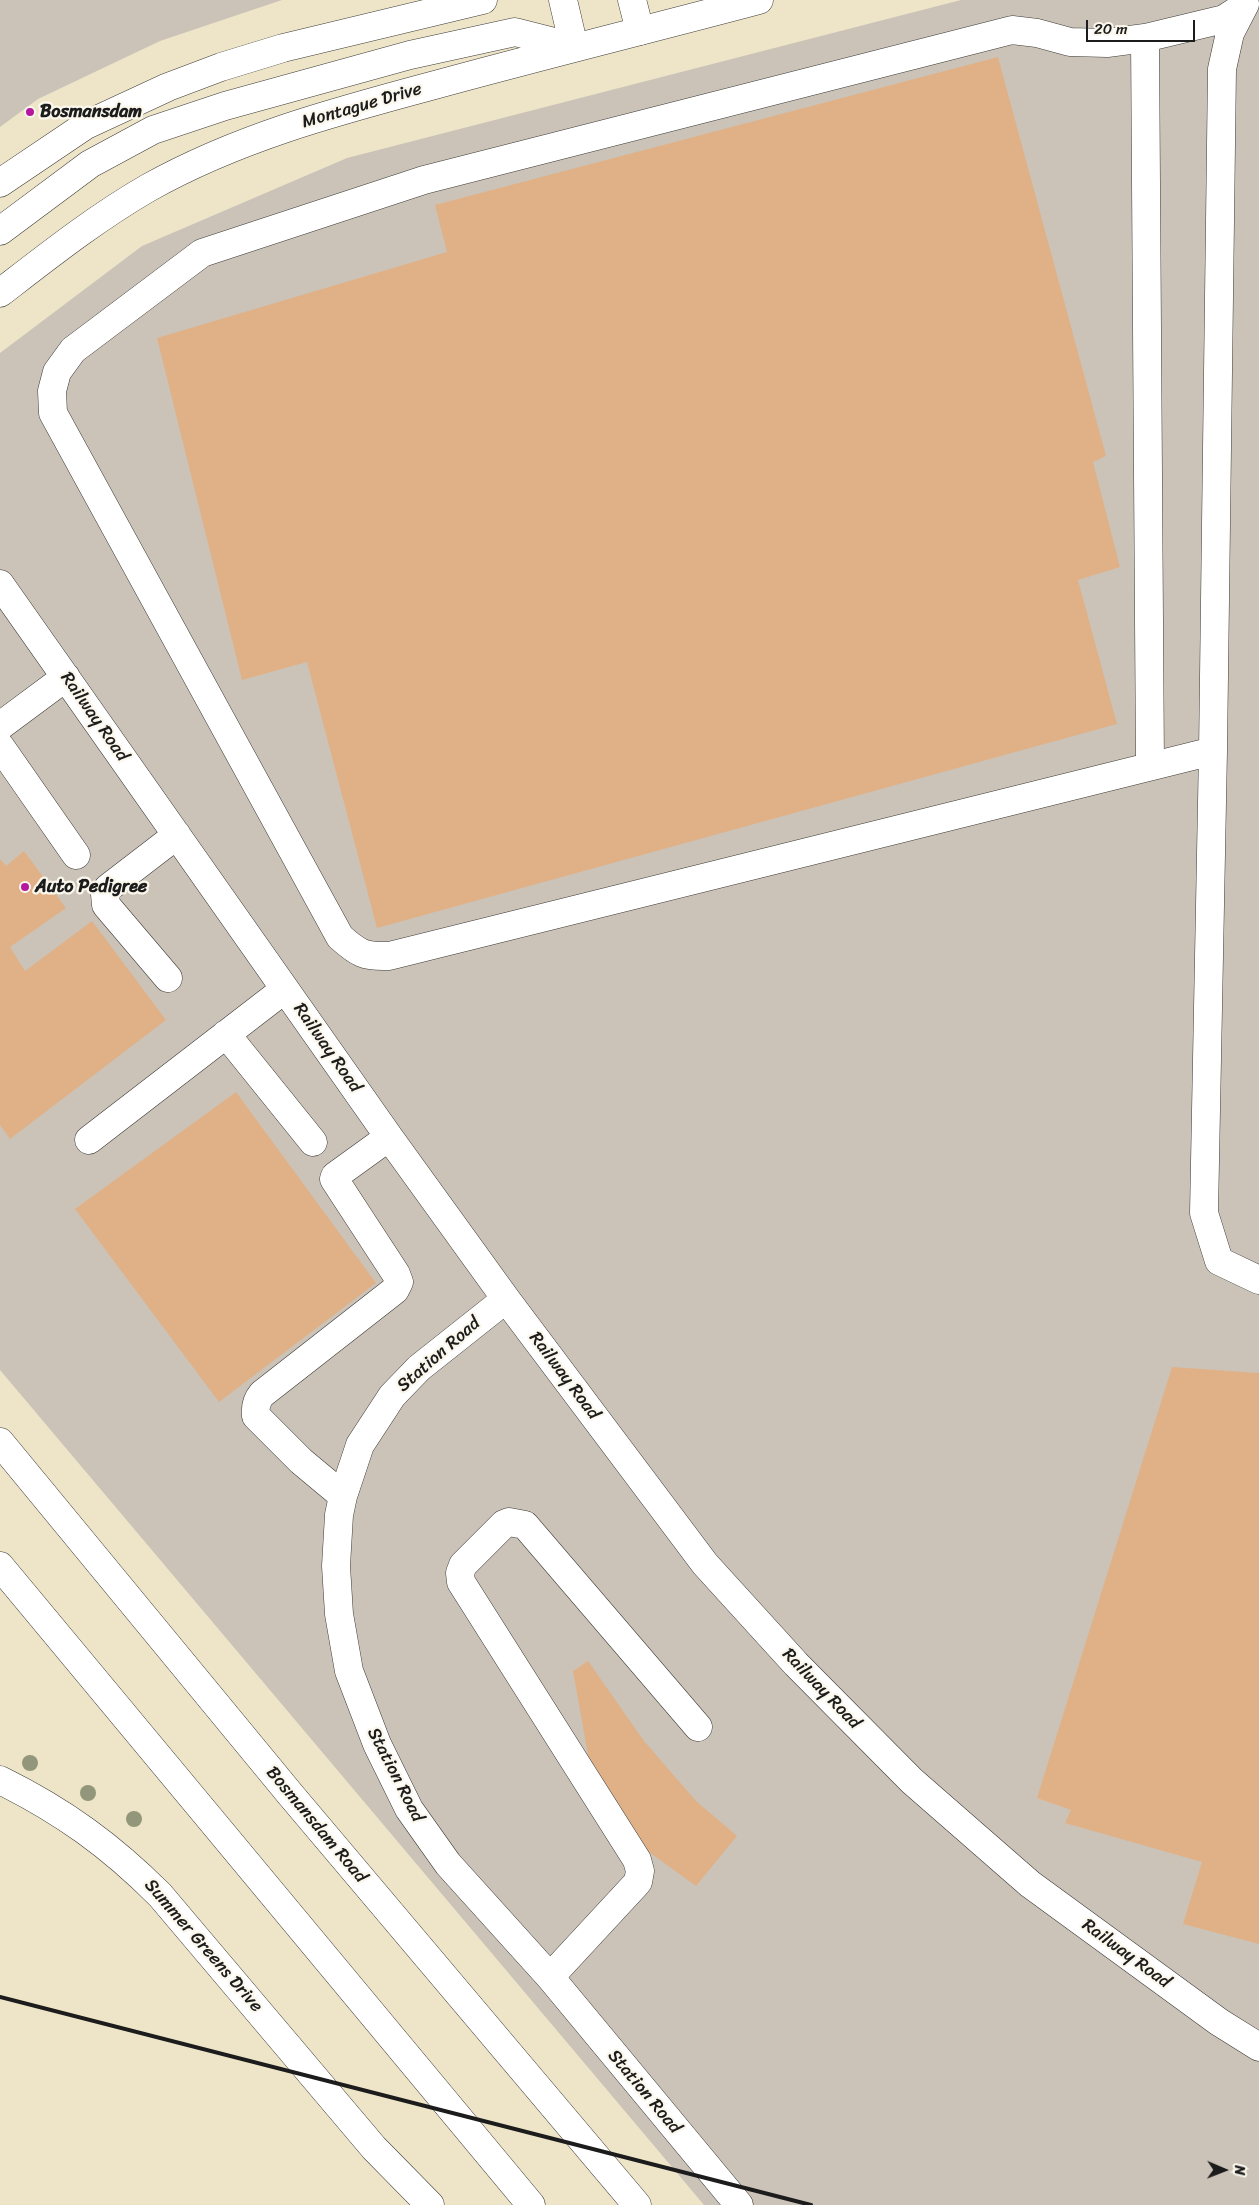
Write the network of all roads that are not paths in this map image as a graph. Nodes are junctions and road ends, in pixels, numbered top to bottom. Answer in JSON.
{"nodes":[{"id":1,"x":483,"y":0,"type":"edge"},
{"id":2,"x":563,"y":0,"type":"edge"},
{"id":3,"x":632,"y":0,"type":"edge"},
{"id":4,"x":759,"y":0,"type":"edge"},
{"id":5,"x":1246,"y":4,"type":"edge"},
{"id":6,"x":640,"y":31,"type":"junction"},
{"id":7,"x":1145,"y":38,"type":"junction"},
{"id":8,"x":574,"y":47,"type":"junction"},
{"id":9,"x":0,"y":183,"type":"edge"},
{"id":10,"x":0,"y":232,"type":"edge"},
{"id":11,"x":0,"y":292,"type":"edge"},
{"id":12,"x":0,"y":584,"type":"edge"},
{"id":13,"x":66,"y":677,"type":"junction"},
{"id":14,"x":0,"y":726,"type":"edge"},
{"id":15,"x":0,"y":746,"type":"edge"},
{"id":16,"x":1213,"y":751,"type":"junction"},
{"id":17,"x":1150,"y":766,"type":"junction"},
{"id":18,"x":177,"y":835,"type":"junction"},
{"id":19,"x":76,"y":855,"type":"dead end"},
{"id":20,"x":168,"y":978,"type":"dead end"},
{"id":21,"x":285,"y":989,"type":"junction"},
{"id":22,"x":226,"y":1034,"type":"junction"},
{"id":23,"x":389,"y":1137,"type":"junction"},
{"id":24,"x":89,"y":1140,"type":"dead end"},
{"id":25,"x":313,"y":1142,"type":"dead end"},
{"id":26,"x":1259,"y":1280,"type":"edge"},
{"id":27,"x":506,"y":1299,"type":"junction"},
{"id":28,"x":0,"y":1442,"type":"edge"},
{"id":29,"x":343,"y":1496,"type":"junction"},
{"id":30,"x":0,"y":1566,"type":"edge"},
{"id":31,"x":698,"y":1727,"type":"dead end"},
{"id":32,"x":0,"y":1780,"type":"edge"},
{"id":33,"x":550,"y":1977,"type":"junction"},
{"id":34,"x":1259,"y":2047,"type":"edge"},
{"id":35,"x":374,"y":2148,"type":"junction"},
{"id":36,"x":407,"y":2205,"type":"edge"},
{"id":37,"x":430,"y":2205,"type":"edge"},
{"id":38,"x":531,"y":2205,"type":"edge"},
{"id":39,"x":637,"y":2205,"type":"edge"},
{"id":40,"x":739,"y":2205,"type":"edge"}],
"edges":[{"from":1,"to":9,"type":"street"},
{"from":2,"to":8,"type":"street"},
{"from":3,"to":6,"type":"street"},
{"from":4,"to":6,"type":"street","name":"Montague Drive"},
{"from":5,"to":7,"type":"street"},
{"from":5,"to":16,"type":"street"},
{"from":6,"to":8,"type":"street","name":"Montague Drive"},
{"from":7,"to":17,"type":"street"},
{"from":7,"to":17,"type":"street"},
{"from":8,"to":10,"type":"street"},
{"from":8,"to":11,"type":"street","name":"Montague Drive"},
{"from":12,"to":13,"type":"street","name":"Railway Road"},
{"from":13,"to":14,"type":"street"},
{"from":13,"to":18,"type":"street","name":"Railway Road"},
{"from":15,"to":19,"type":"street"},
{"from":16,"to":17,"type":"street"},
{"from":16,"to":26,"type":"street"},
{"from":18,"to":20,"type":"street"},
{"from":18,"to":21,"type":"street","name":"Railway Road"},
{"from":21,"to":22,"type":"street"},
{"from":21,"to":23,"type":"street","name":"Railway Road"},
{"from":22,"to":24,"type":"street"},
{"from":22,"to":25,"type":"street"},
{"from":23,"to":27,"type":"street","name":"Railway Road"},
{"from":23,"to":29,"type":"street"},
{"from":27,"to":29,"type":"street","name":"Station Road"},
{"from":27,"to":34,"type":"street","name":"Railway Road"},
{"from":28,"to":39,"type":"street","name":"Bosmansdam Road"},
{"from":29,"to":33,"type":"street","name":"Station Road"},
{"from":30,"to":38,"type":"street"},
{"from":31,"to":33,"type":"street"},
{"from":32,"to":35,"type":"street","name":"Summer Greens Drive"},
{"from":33,"to":40,"type":"street","name":"Station Road"},
{"from":35,"to":36,"type":"street","name":"Summer Greens Drive"},
{"from":35,"to":37,"type":"street","name":"Summer Greens Drive"}]}
